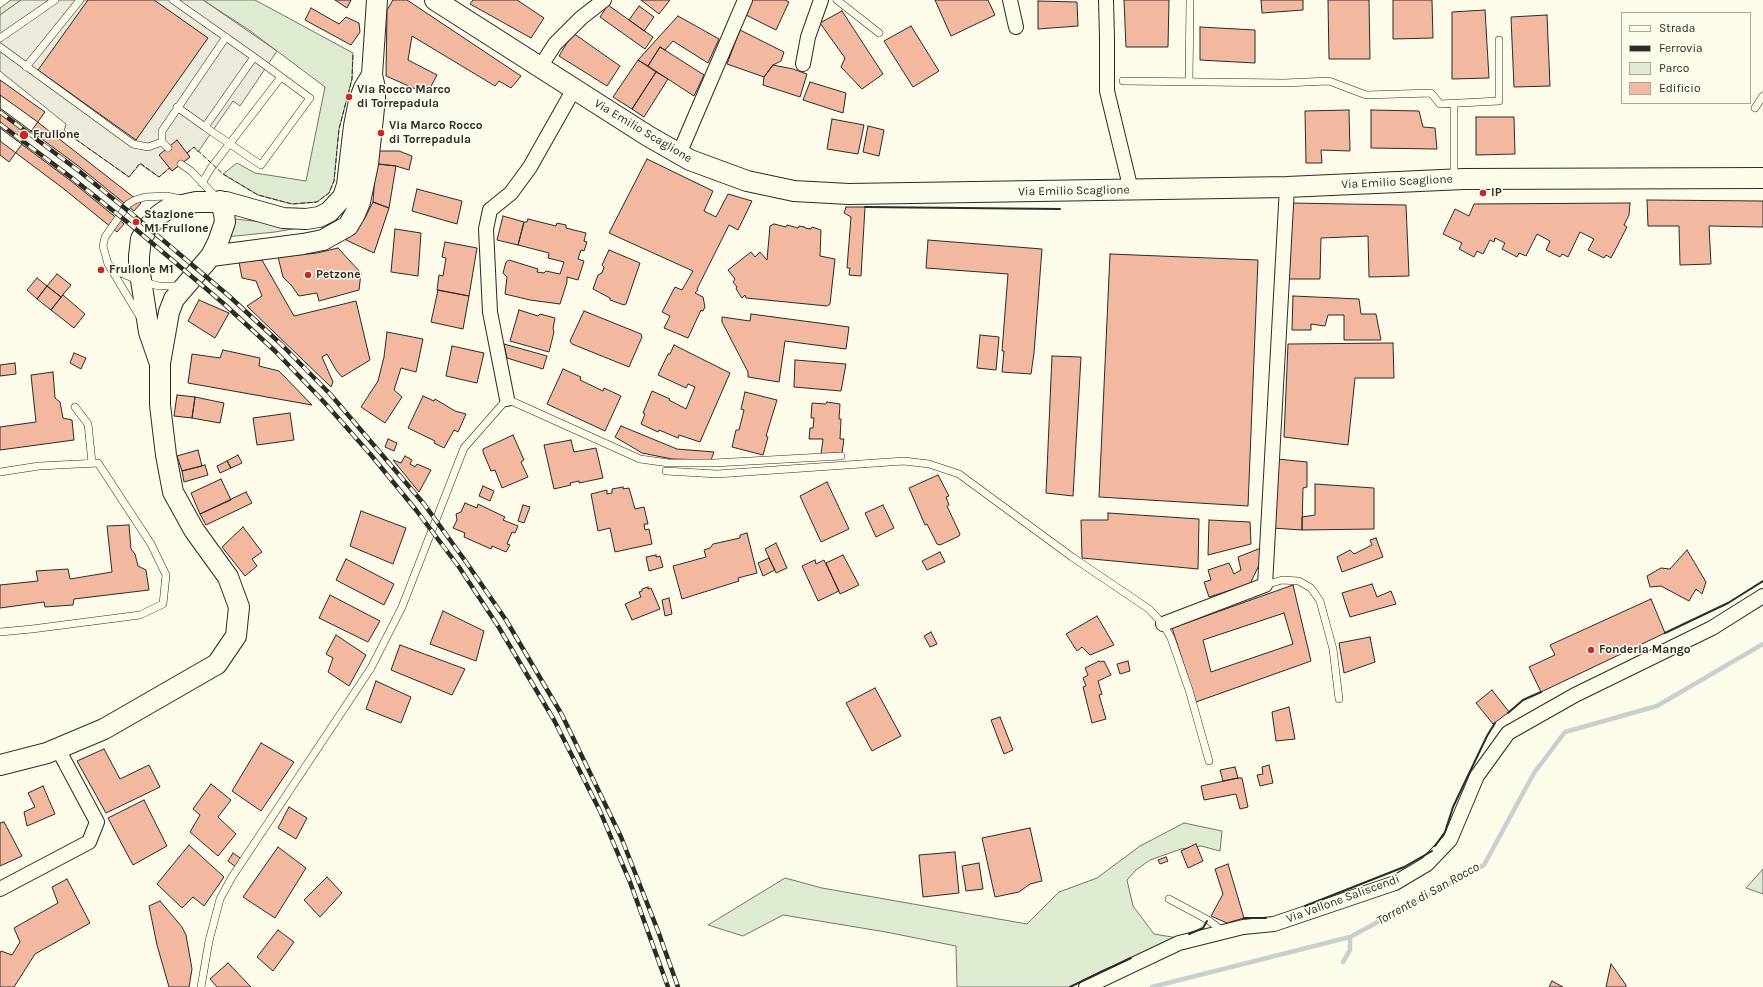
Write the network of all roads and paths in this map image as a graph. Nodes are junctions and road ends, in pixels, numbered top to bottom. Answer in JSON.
{"nodes":[{"id":1,"x":55,"y":0,"type":"edge"},
{"id":2,"x":80,"y":0,"type":"edge"},
{"id":3,"x":173,"y":0,"type":"edge"},
{"id":4,"x":377,"y":0,"type":"edge"},
{"id":5,"x":435,"y":0,"type":"edge"},
{"id":6,"x":604,"y":0,"type":"edge"},
{"id":7,"x":745,"y":0,"type":"edge"},
{"id":8,"x":821,"y":0,"type":"edge"},
{"id":9,"x":837,"y":0,"type":"edge"},
{"id":10,"x":1010,"y":0,"type":"edge"},
{"id":11,"x":1106,"y":0,"type":"edge"},
{"id":12,"x":1190,"y":0,"type":"edge"},
{"id":13,"x":1016,"y":27,"type":"dead end"},
{"id":14,"x":879,"y":33,"type":"dead end"},
{"id":15,"x":0,"y":38,"type":"edge"},
{"id":16,"x":226,"y":38,"type":"junction"},
{"id":17,"x":1498,"y":40,"type":"dead end"},
{"id":18,"x":0,"y":47,"type":"edge"},
{"id":19,"x":254,"y":57,"type":"junction"},
{"id":20,"x":803,"y":64,"type":"dead end"},
{"id":21,"x":26,"y":66,"type":"junction"},
{"id":22,"x":540,"y":67,"type":"junction"},
{"id":23,"x":372,"y":75,"type":"junction"},
{"id":24,"x":281,"y":77,"type":"junction"},
{"id":25,"x":1123,"y":81,"type":"dead end"},
{"id":26,"x":1189,"y":82,"type":"junction"},
{"id":27,"x":574,"y":89,"type":"junction"},
{"id":28,"x":1763,"y":96,"type":"edge"},
{"id":29,"x":1454,"y":104,"type":"junction"},
{"id":30,"x":177,"y":107,"type":"junction"},
{"id":31,"x":1755,"y":108,"type":"dead end"},
{"id":32,"x":205,"y":127,"type":"junction"},
{"id":33,"x":162,"y":142,"type":"junction"},
{"id":34,"x":231,"y":144,"type":"junction"},
{"id":35,"x":168,"y":148,"type":"dead end"},
{"id":36,"x":679,"y":154,"type":"junction"},
{"id":37,"x":181,"y":164,"type":"dead end"},
{"id":38,"x":1763,"y":178,"type":"edge"},
{"id":39,"x":1454,"y":179,"type":"junction"},
{"id":40,"x":202,"y":183,"type":"junction"},
{"id":41,"x":1287,"y":187,"type":"junction"},
{"id":42,"x":1131,"y":190,"type":"junction"},
{"id":43,"x":220,"y":201,"type":"junction"},
{"id":44,"x":196,"y":202,"type":"junction"},
{"id":45,"x":211,"y":256,"type":"junction"},
{"id":46,"x":108,"y":264,"type":"junction"},
{"id":47,"x":140,"y":281,"type":"junction"},
{"id":48,"x":184,"y":286,"type":"junction"},
{"id":49,"x":149,"y":332,"type":"junction"},
{"id":50,"x":160,"y":363,"type":"junction"},
{"id":51,"x":507,"y":399,"type":"junction"},
{"id":52,"x":75,"y":407,"type":"dead end"},
{"id":53,"x":841,"y":456,"type":"dead end"},
{"id":54,"x":92,"y":463,"type":"junction"},
{"id":55,"x":666,"y":471,"type":"dead end"},
{"id":56,"x":0,"y":472,"type":"edge"},
{"id":57,"x":1265,"y":585,"type":"junction"},
{"id":58,"x":1763,"y":596,"type":"edge"},
{"id":59,"x":1163,"y":624,"type":"junction"},
{"id":60,"x":0,"y":632,"type":"edge"},
{"id":61,"x":1339,"y":699,"type":"dead end"},
{"id":62,"x":58,"y":749,"type":"junction"},
{"id":63,"x":1209,"y":761,"type":"dead end"},
{"id":64,"x":0,"y":765,"type":"edge"},
{"id":65,"x":0,"y":888,"type":"edge"},
{"id":66,"x":1169,"y":899,"type":"dead end"},
{"id":67,"x":1224,"y":932,"type":"junction"},
{"id":68,"x":201,"y":987,"type":"edge"},
{"id":69,"x":1086,"y":987,"type":"edge"}],
"edges":[{"from":1,"to":15,"type":"lane"},
{"from":2,"to":21,"type":"lane"},
{"from":3,"to":16,"type":"lane"},
{"from":4,"to":23,"type":"main road"},
{"from":5,"to":22,"type":"main road","name":"Via Emilio Scaglione"},
{"from":6,"to":22,"type":"street"},
{"from":7,"to":36,"type":"street"},
{"from":8,"to":20,"type":"street"},
{"from":9,"to":14,"type":"lane"},
{"from":10,"to":13,"type":"street"},
{"from":11,"to":42,"type":"street"},
{"from":12,"to":26,"type":"lane"},
{"from":16,"to":19,"type":"lane"},
{"from":16,"to":30,"type":"lane"},
{"from":17,"to":29,"type":"lane"},
{"from":18,"to":21,"type":"lane"},
{"from":19,"to":24,"type":"lane"},
{"from":19,"to":32,"type":"lane"},
{"from":21,"to":33,"type":"lane"},
{"from":22,"to":27,"type":"main road","name":"Via Emilio Scaglione"},
{"from":23,"to":43,"type":"main road"},
{"from":23,"to":45,"type":"main road"},
{"from":24,"to":34,"type":"lane"},
{"from":24,"to":34,"type":"lane"},
{"from":25,"to":26,"type":"lane"},
{"from":26,"to":29,"type":"lane"},
{"from":27,"to":36,"type":"main road","name":"Via Emilio Scaglione"},
{"from":27,"to":51,"type":"street"},
{"from":28,"to":31,"type":"lane"},
{"from":29,"to":39,"type":"lane"},
{"from":30,"to":32,"type":"lane"},
{"from":30,"to":33,"type":"lane"},
{"from":32,"to":34,"type":"lane"},
{"from":33,"to":35,"type":"lane"},
{"from":34,"to":40,"type":"lane"},
{"from":36,"to":42,"type":"main road","name":"Via Emilio Scaglione"},
{"from":37,"to":40,"type":"lane"},
{"from":38,"to":39,"type":"main road","name":"Via Emilio Scaglione"},
{"from":39,"to":41,"type":"main road","name":"Via Emilio Scaglione"},
{"from":40,"to":43,"type":"lane"},
{"from":41,"to":42,"type":"main road","name":"Via Emilio Scaglione"},
{"from":41,"to":57,"type":"street"},
{"from":43,"to":44,"type":"main road"},
{"from":43,"to":45,"type":"main road"},
{"from":44,"to":46,"type":"lane"},
{"from":44,"to":47,"type":"main road"},
{"from":45,"to":48,"type":"main road"},
{"from":46,"to":47,"type":"lane"},
{"from":46,"to":49,"type":"lane"},
{"from":47,"to":48,"type":"lane"},
{"from":47,"to":49,"type":"main road"},
{"from":48,"to":50,"type":"main road"},
{"from":49,"to":50,"type":"main road"},
{"from":50,"to":62,"type":"main road"},
{"from":51,"to":53,"type":"lane"},
{"from":51,"to":68,"type":"lane"},
{"from":52,"to":54,"type":"lane"},
{"from":54,"to":56,"type":"lane"},
{"from":54,"to":60,"type":"lane"},
{"from":55,"to":59,"type":"lane"},
{"from":57,"to":59,"type":"street"},
{"from":57,"to":61,"type":"lane"},
{"from":58,"to":67,"type":"street","name":"Via Vallone Saliscendi"},
{"from":59,"to":63,"type":"lane"},
{"from":62,"to":64,"type":"main road"},
{"from":62,"to":65,"type":"street"},
{"from":66,"to":67,"type":"lane"},
{"from":67,"to":69,"type":"street","name":"Via Vallone Saliscendi"}]}
